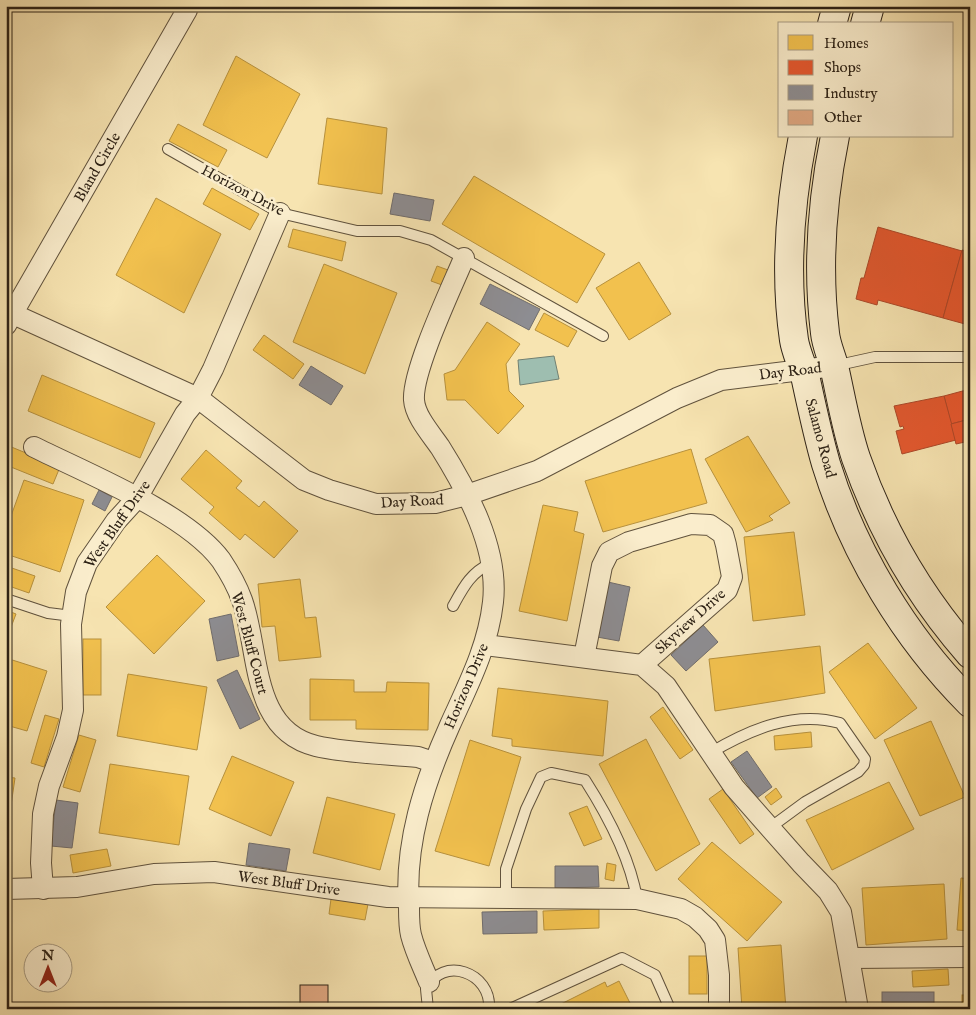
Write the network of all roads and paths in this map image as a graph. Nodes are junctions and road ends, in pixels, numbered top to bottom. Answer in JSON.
{"nodes":[{"id":1,"x":837,"y":6,"type":"edge"},
{"id":2,"x":870,"y":6,"type":"edge"},
{"id":3,"x":187,"y":10,"type":"dead end"},
{"id":4,"x":833,"y":22,"type":"edge"},
{"id":5,"x":866,"y":22,"type":"edge"},
{"id":6,"x":803,"y":138,"type":"edge"},
{"id":7,"x":835,"y":138,"type":"edge"},
{"id":8,"x":168,"y":149,"type":"dead end"},
{"id":9,"x":280,"y":212,"type":"junction"},
{"id":10,"x":464,"y":258,"type":"junction"},
{"id":11,"x":10,"y":319,"type":"edge"},
{"id":12,"x":602,"y":336,"type":"dead end"},
{"id":13,"x":970,"y":357,"type":"edge"},
{"id":14,"x":834,"y":366,"type":"junction"},
{"id":15,"x":804,"y":371,"type":"junction"},
{"id":16,"x":198,"y":398,"type":"junction"},
{"id":17,"x":34,"y":447,"type":"dead end"},
{"id":18,"x":467,"y":495,"type":"junction"},
{"id":19,"x":137,"y":498,"type":"junction"},
{"id":20,"x":490,"y":564,"type":"junction"},
{"id":21,"x":6,"y":599,"type":"edge"},
{"id":22,"x":453,"y":606,"type":"dead end"},
{"id":23,"x":72,"y":616,"type":"junction"},
{"id":24,"x":485,"y":645,"type":"junction"},
{"id":25,"x":970,"y":654,"type":"edge"},
{"id":26,"x":584,"y":657,"type":"junction"},
{"id":27,"x":642,"y":665,"type":"junction"},
{"id":28,"x":970,"y":703,"type":"edge"},
{"id":29,"x":710,"y":752,"type":"junction"},
{"id":30,"x":433,"y":762,"type":"junction"},
{"id":31,"x":770,"y":827,"type":"junction"},
{"id":32,"x":6,"y":889,"type":"edge"},
{"id":33,"x":43,"y":889,"type":"junction"},
{"id":34,"x":408,"y":898,"type":"junction"},
{"id":35,"x":506,"y":898,"type":"junction"},
{"id":36,"x":637,"y":899,"type":"junction"},
{"id":37,"x":970,"y":957,"type":"edge"},
{"id":38,"x":850,"y":958,"type":"junction"},
{"id":39,"x":430,"y":982,"type":"junction"},
{"id":40,"x":428,"y":1009,"type":"edge"},
{"id":41,"x":489,"y":1009,"type":"edge"},
{"id":42,"x":510,"y":1009,"type":"edge"},
{"id":43,"x":670,"y":1009,"type":"edge"},
{"id":44,"x":719,"y":1009,"type":"edge"},
{"id":45,"x":858,"y":1009,"type":"edge"}],
"edges":[{"from":1,"to":4,"type":"main road"},
{"from":2,"to":5,"type":"main road"},
{"from":3,"to":11,"type":"street","name":"Bland Circle"},
{"from":6,"to":15,"type":"main road","name":"Salamo Road"},
{"from":7,"to":14,"type":"main road","name":"Salamo Road"},
{"from":8,"to":9,"type":"lane","name":"Horizon Drive"},
{"from":9,"to":10,"type":"lane","name":"Horizon Drive"},
{"from":9,"to":16,"type":"street","name":"West Bluff Drive"},
{"from":10,"to":12,"type":"lane","name":"Horizon Drive"},
{"from":10,"to":18,"type":"street","name":"Horizon Drive"},
{"from":11,"to":16,"type":"street","name":"Day Road"},
{"from":13,"to":14,"type":"lane"},
{"from":14,"to":15,"type":"street","name":"Day Road"},
{"from":14,"to":25,"type":"main road","name":"Salamo Road"},
{"from":15,"to":18,"type":"street","name":"Day Road"},
{"from":15,"to":28,"type":"main road","name":"Salamo Road"},
{"from":16,"to":18,"type":"street","name":"Day Road"},
{"from":16,"to":19,"type":"street","name":"West Bluff Drive"},
{"from":17,"to":19,"type":"street","name":"West Bluff Court"},
{"from":18,"to":20,"type":"street","name":"Horizon Drive"},
{"from":19,"to":23,"type":"street","name":"West Bluff Drive"},
{"from":19,"to":30,"type":"street","name":"West Bluff Court"},
{"from":20,"to":22,"type":"lane"},
{"from":20,"to":24,"type":"street","name":"Horizon Drive"},
{"from":21,"to":23,"type":"lane"},
{"from":23,"to":33,"type":"street","name":"West Bluff Drive"},
{"from":24,"to":26,"type":"street","name":"Skyview Drive"},
{"from":24,"to":30,"type":"street","name":"Horizon Drive"},
{"from":26,"to":27,"type":"street","name":"Skyview Drive"},
{"from":26,"to":27,"type":"street","name":"Skyview Drive"},
{"from":27,"to":29,"type":"street","name":"Skyview Drive"},
{"from":29,"to":31,"type":"street","name":"Skyview Drive"},
{"from":29,"to":31,"type":"lane"},
{"from":30,"to":34,"type":"street","name":"Horizon Drive"},
{"from":31,"to":38,"type":"street","name":"Skyview Drive"},
{"from":32,"to":33,"type":"street","name":"West Bluff Drive"},
{"from":33,"to":34,"type":"street","name":"West Bluff Drive"},
{"from":34,"to":35,"type":"street","name":"West Bluff Drive"},
{"from":34,"to":39,"type":"street","name":"Horizon Drive"},
{"from":35,"to":36,"type":"street","name":"West Bluff Drive"},
{"from":35,"to":36,"type":"lane"},
{"from":36,"to":44,"type":"street","name":"West Bluff Drive"},
{"from":37,"to":38,"type":"street"},
{"from":38,"to":45,"type":"street","name":"Skyview Drive"},
{"from":39,"to":40,"type":"lane"},
{"from":39,"to":41,"type":"lane"},
{"from":42,"to":43,"type":"lane"}]}
